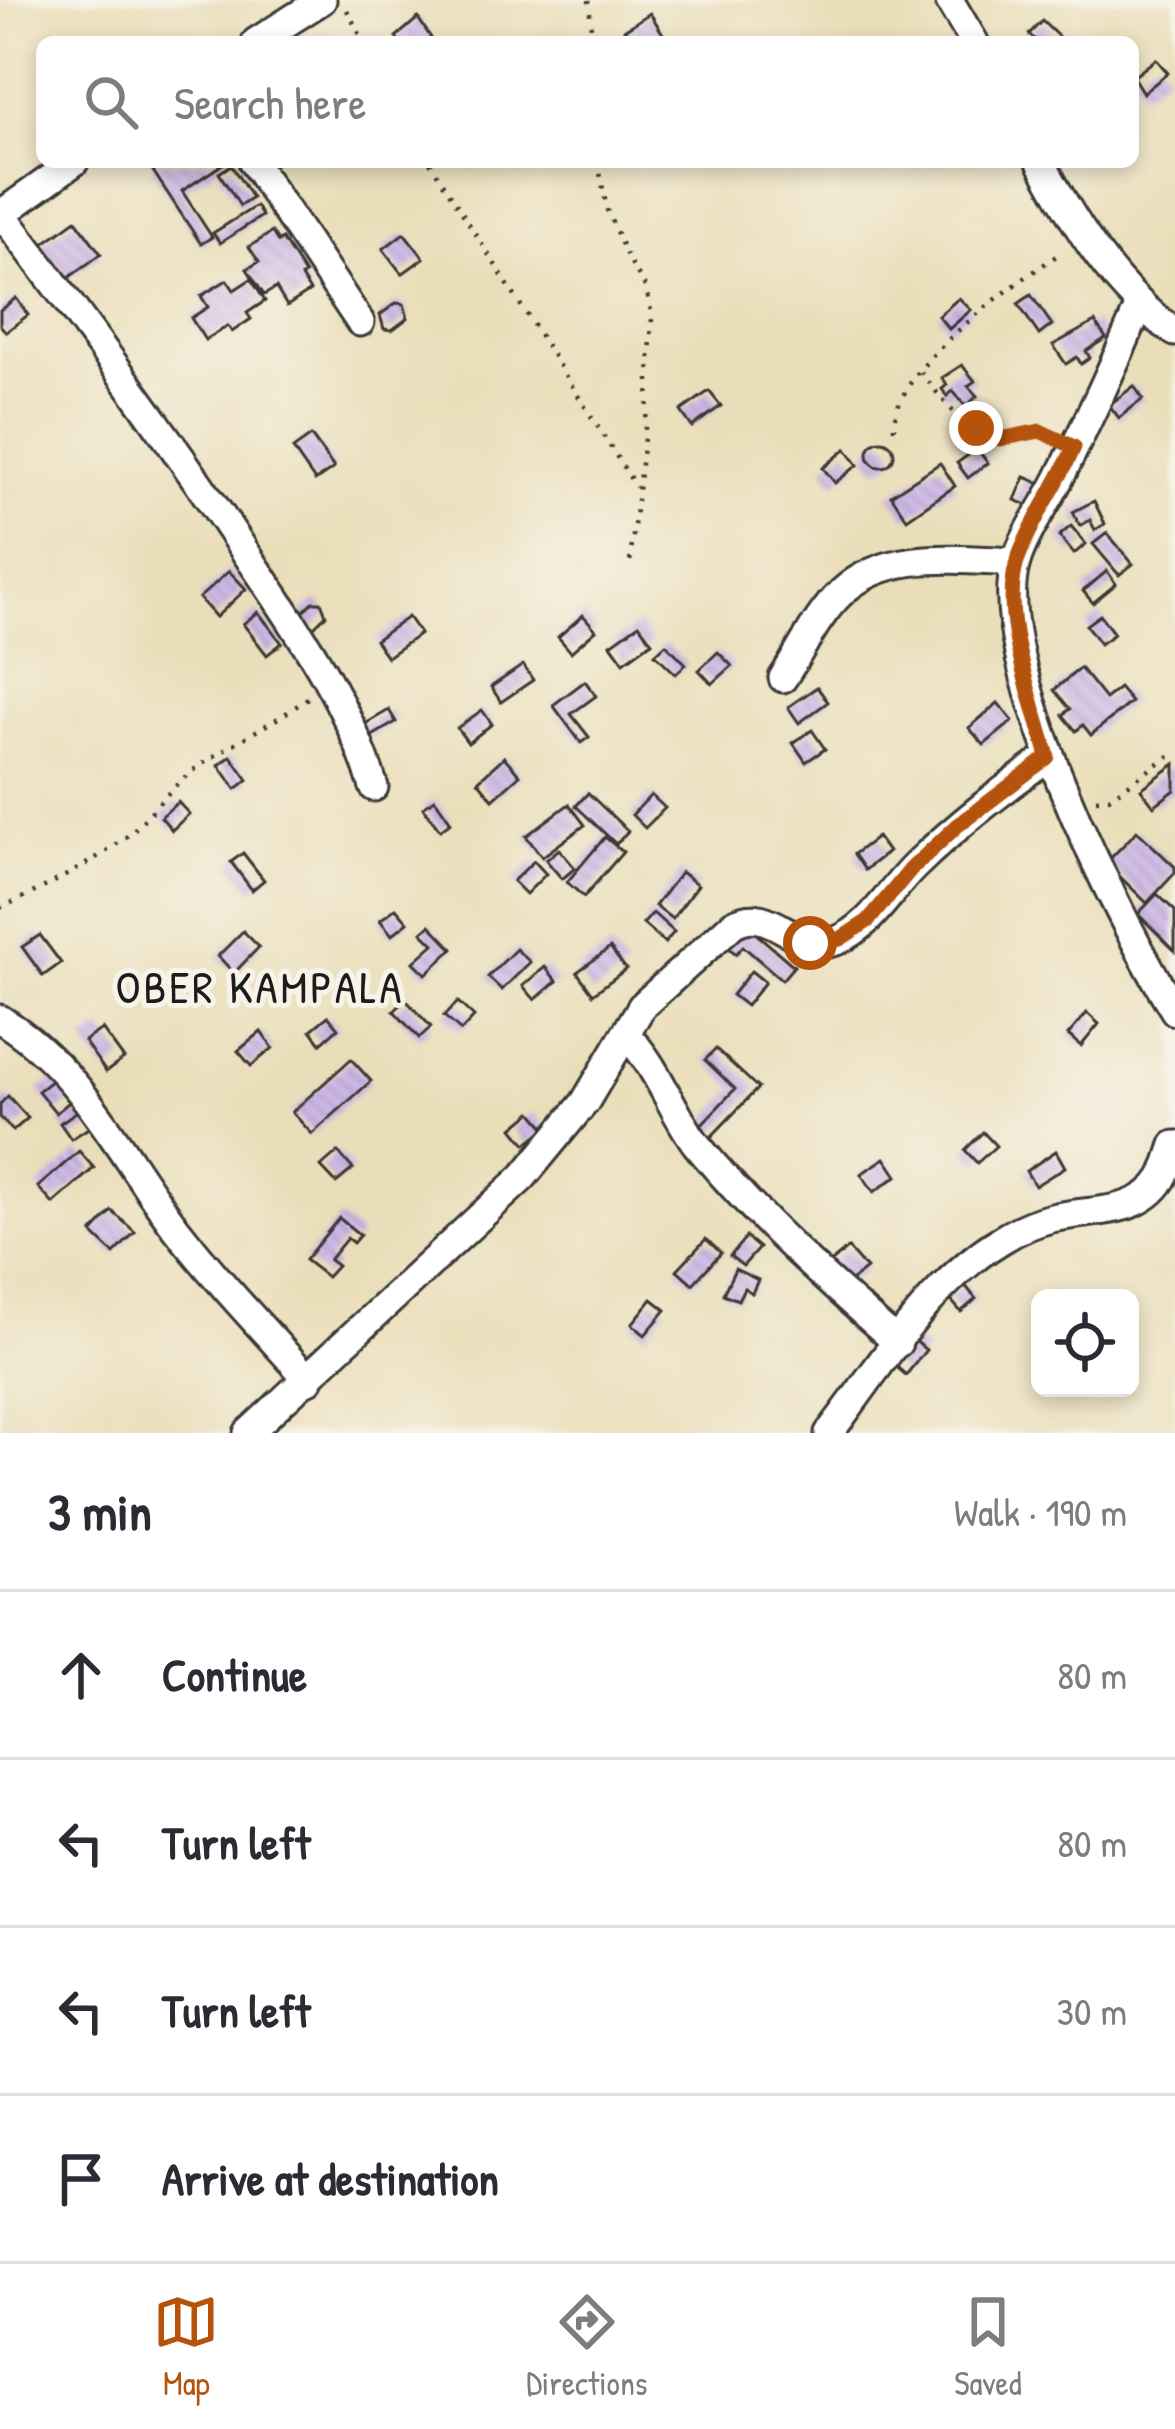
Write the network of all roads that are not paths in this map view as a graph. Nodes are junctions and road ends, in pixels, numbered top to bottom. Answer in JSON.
{"nodes":[{"id":1,"x":322,"y":0,"type":"edge"},
{"id":2,"x":950,"y":0,"type":"edge"},
{"id":3,"x":265,"y":36,"type":"edge"},
{"id":4,"x":971,"y":36,"type":"edge"},
{"id":5,"x":66,"y":168,"type":"edge"},
{"id":6,"x":257,"y":168,"type":"edge"},
{"id":7,"x":1044,"y":168,"type":"edge"},
{"id":8,"x":1,"y":215,"type":"edge"},
{"id":9,"x":1139,"y":308,"type":"junction"},
{"id":10,"x":360,"y":322,"type":"dead end"},
{"id":11,"x":1175,"y":332,"type":"edge"},
{"id":12,"x":1016,"y":562,"type":"junction"},
{"id":13,"x":783,"y":678,"type":"dead end"},
{"id":14,"x":1048,"y":757,"type":"junction"},
{"id":15,"x":374,"y":788,"type":"dead end"},
{"id":16,"x":1175,"y":1010,"type":"edge"},
{"id":17,"x":0,"y":1019,"type":"edge"},
{"id":18,"x":626,"y":1036,"type":"junction"},
{"id":19,"x":1175,"y":1144,"type":"edge"},
{"id":20,"x":898,"y":1343,"type":"junction"},
{"id":21,"x":309,"y":1380,"type":"junction"},
{"id":22,"x":248,"y":1433,"type":"edge"},
{"id":23,"x":829,"y":1433,"type":"edge"}],
"edges":[{"from":1,"to":3,"type":"street"},
{"from":2,"to":4,"type":"street"},
{"from":5,"to":8,"type":"street"},
{"from":6,"to":10,"type":"street"},
{"from":7,"to":9,"type":"street"},
{"from":8,"to":15,"type":"street"},
{"from":9,"to":11,"type":"street"},
{"from":9,"to":12,"type":"street"},
{"from":12,"to":13,"type":"street"},
{"from":12,"to":14,"type":"street"},
{"from":14,"to":16,"type":"street"},
{"from":14,"to":18,"type":"street"},
{"from":17,"to":21,"type":"street"},
{"from":18,"to":20,"type":"street"},
{"from":18,"to":21,"type":"street"},
{"from":19,"to":20,"type":"street"},
{"from":20,"to":23,"type":"street"},
{"from":21,"to":22,"type":"street"}]}
